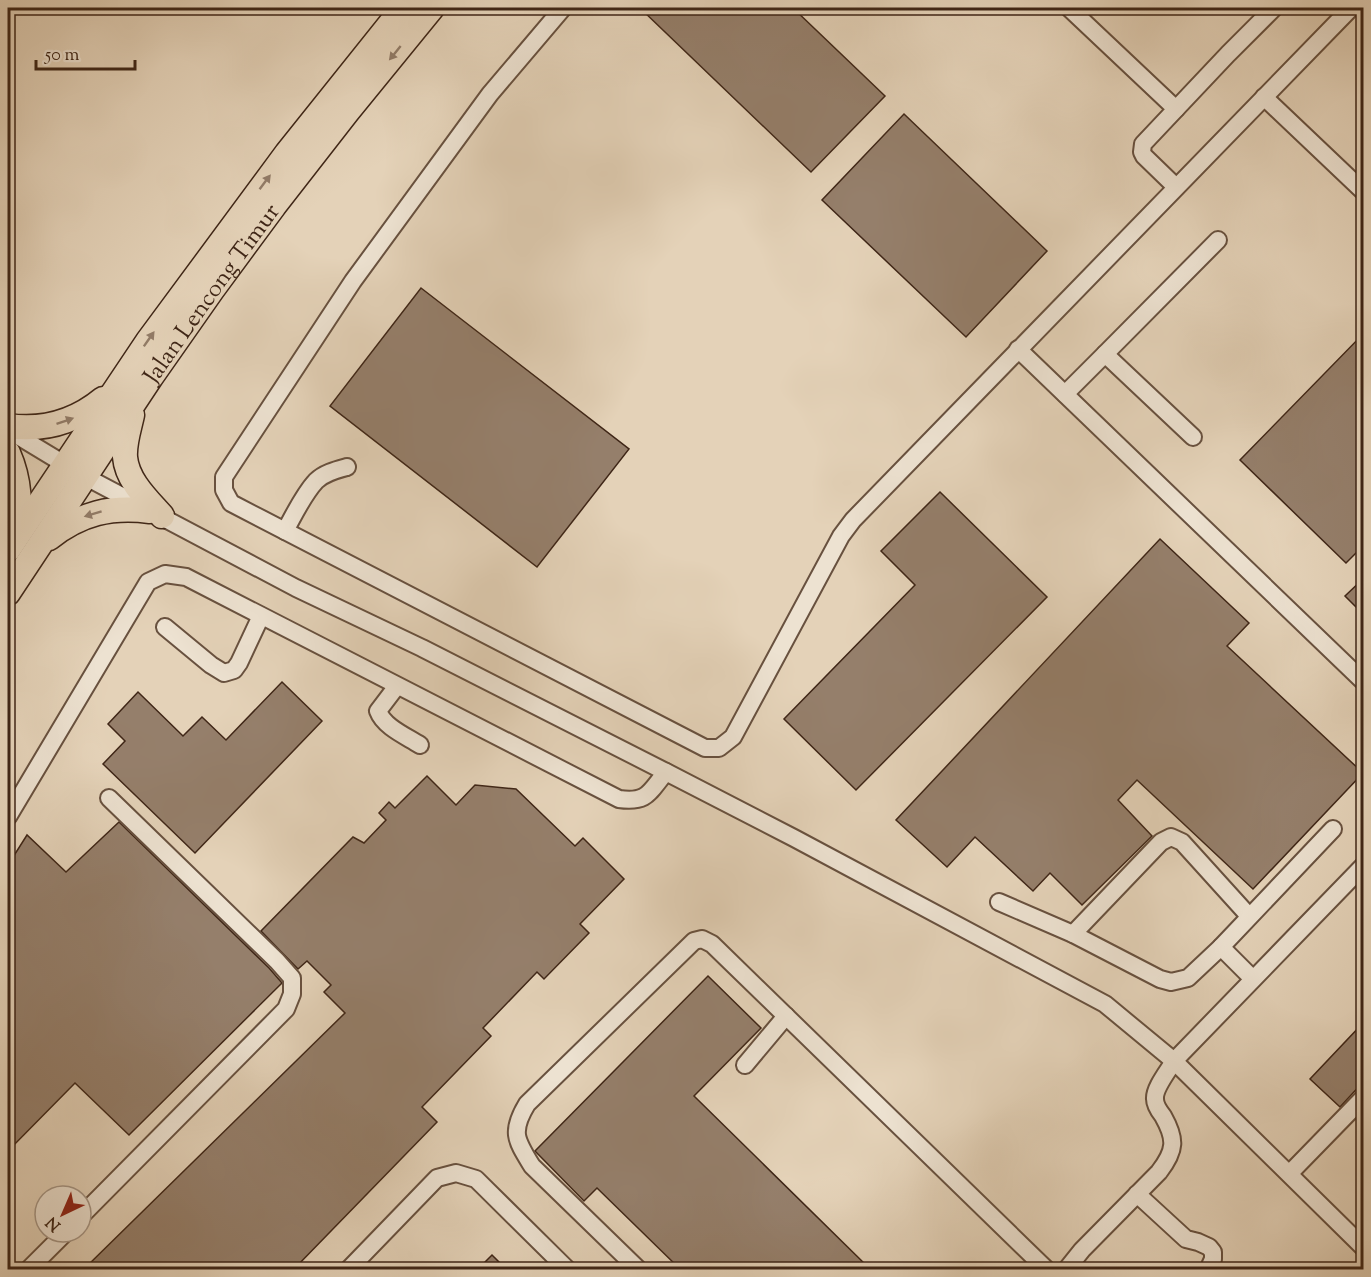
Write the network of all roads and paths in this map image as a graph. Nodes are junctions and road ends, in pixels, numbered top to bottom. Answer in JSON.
{"nodes":[{"id":1,"x":403,"y":8,"type":"edge"},
{"id":2,"x":432,"y":8,"type":"edge"},
{"id":3,"x":564,"y":8,"type":"edge"},
{"id":4,"x":1069,"y":8,"type":"edge"},
{"id":5,"x":1274,"y":8,"type":"edge"},
{"id":6,"x":1351,"y":8,"type":"edge"},
{"id":7,"x":1264,"y":97,"type":"junction"},
{"id":8,"x":1176,"y":109,"type":"junction"},
{"id":9,"x":1176,"y":187,"type":"junction"},
{"id":10,"x":1364,"y":192,"type":"edge"},
{"id":11,"x":1218,"y":240,"type":"dead end"},
{"id":12,"x":1018,"y":349,"type":"junction"},
{"id":13,"x":1105,"y":354,"type":"junction"},
{"id":14,"x":127,"y":393,"type":"junction"},
{"id":15,"x":1065,"y":394,"type":"junction"},
{"id":16,"x":8,"y":428,"type":"edge"},
{"id":17,"x":1193,"y":437,"type":"dead end"},
{"id":18,"x":8,"y":453,"type":"edge"},
{"id":19,"x":346,"y":466,"type":"dead end"},
{"id":20,"x":74,"y":471,"type":"junction"},
{"id":21,"x":156,"y":514,"type":"junction"},
{"id":22,"x":285,"y":531,"type":"junction"},
{"id":23,"x":38,"y":548,"type":"junction"},
{"id":24,"x":8,"y":549,"type":"edge"},
{"id":25,"x":8,"y":593,"type":"edge"},
{"id":26,"x":261,"y":616,"type":"junction"},
{"id":27,"x":165,"y":627,"type":"dead end"},
{"id":28,"x":1364,"y":682,"type":"edge"},
{"id":29,"x":397,"y":686,"type":"junction"},
{"id":30,"x":420,"y":745,"type":"dead end"},
{"id":31,"x":666,"y":772,"type":"junction"},
{"id":32,"x":109,"y":798,"type":"dead end"},
{"id":33,"x":8,"y":817,"type":"edge"},
{"id":34,"x":1333,"y":829,"type":"dead end"},
{"id":35,"x":1364,"y":865,"type":"edge"},
{"id":36,"x":999,"y":902,"type":"dead end"},
{"id":37,"x":1250,"y":916,"type":"junction"},
{"id":38,"x":1073,"y":934,"type":"junction"},
{"id":39,"x":1221,"y":947,"type":"junction"},
{"id":40,"x":1253,"y":979,"type":"junction"},
{"id":41,"x":786,"y":1016,"type":"junction"},
{"id":42,"x":1174,"y":1061,"type":"junction"},
{"id":43,"x":745,"y":1065,"type":"dead end"},
{"id":44,"x":1364,"y":1096,"type":"edge"},
{"id":45,"x":1290,"y":1173,"type":"junction"},
{"id":46,"x":1137,"y":1194,"type":"junction"},
{"id":47,"x":93,"y":1204,"type":"edge"},
{"id":48,"x":54,"y":1244,"type":"edge"},
{"id":49,"x":1364,"y":1248,"type":"edge"},
{"id":50,"x":28,"y":1269,"type":"edge"},
{"id":51,"x":348,"y":1269,"type":"edge"},
{"id":52,"x":568,"y":1269,"type":"edge"},
{"id":53,"x":639,"y":1269,"type":"edge"},
{"id":54,"x":1047,"y":1269,"type":"edge"},
{"id":55,"x":1066,"y":1269,"type":"edge"},
{"id":56,"x":1208,"y":1269,"type":"edge"}],
"edges":[{"from":14,"to":1,"type":"highway","name":"Jalan Lencong Timur","one_way":true},
{"from":2,"to":14,"type":"highway","name":"Jalan Lencong Timur","one_way":true},
{"from":3,"to":22,"type":"street"},
{"from":4,"to":8,"type":"street"},
{"from":5,"to":8,"type":"street"},
{"from":6,"to":7,"type":"street"},
{"from":7,"to":9,"type":"street"},
{"from":7,"to":10,"type":"street"},
{"from":8,"to":9,"type":"street"},
{"from":9,"to":12,"type":"street"},
{"from":11,"to":13,"type":"street"},
{"from":12,"to":15,"type":"street"},
{"from":12,"to":22,"type":"street"},
{"from":13,"to":15,"type":"street"},
{"from":13,"to":17,"type":"street"},
{"from":16,"to":14,"type":"highway","one_way":true},
{"from":14,"to":20,"type":"highway","name":"Jalan Lencong Timur"},
{"from":14,"to":21,"type":"highway"},
{"from":15,"to":28,"type":"street"},
{"from":16,"to":20,"type":"street"},
{"from":18,"to":24,"type":"highway"},
{"from":19,"to":22,"type":"street"},
{"from":20,"to":21,"type":"street"},
{"from":20,"to":23,"type":"highway","name":"Jalan Lencong Timur"},
{"from":20,"to":24,"type":"highway","name":"Jalan Lencong Timur"},
{"from":21,"to":23,"type":"highway","one_way":true},
{"from":21,"to":31,"type":"street"},
{"from":23,"to":25,"type":"highway","name":"Jalan Lencong Timur"},
{"from":26,"to":27,"type":"street"},
{"from":26,"to":29,"type":"street"},
{"from":26,"to":33,"type":"street"},
{"from":29,"to":30,"type":"street"},
{"from":29,"to":31,"type":"street"},
{"from":31,"to":42,"type":"street"},
{"from":32,"to":47,"type":"street"},
{"from":34,"to":37,"type":"street"},
{"from":35,"to":40,"type":"street"},
{"from":36,"to":38,"type":"street"},
{"from":37,"to":38,"type":"street"},
{"from":37,"to":39,"type":"street"},
{"from":38,"to":39,"type":"street"},
{"from":39,"to":40,"type":"street"},
{"from":40,"to":42,"type":"street"},
{"from":41,"to":43,"type":"street"},
{"from":41,"to":53,"type":"street"},
{"from":41,"to":54,"type":"street"},
{"from":42,"to":45,"type":"street"},
{"from":42,"to":46,"type":"street"},
{"from":44,"to":45,"type":"street"},
{"from":45,"to":49,"type":"street"},
{"from":46,"to":55,"type":"street"},
{"from":46,"to":56,"type":"street"},
{"from":48,"to":50,"type":"street"},
{"from":51,"to":52,"type":"street"}]}
